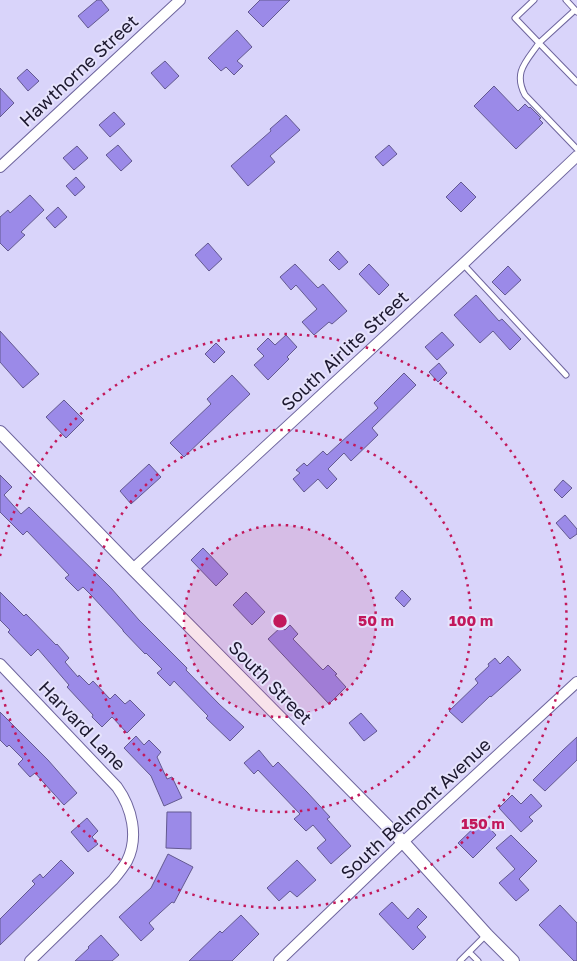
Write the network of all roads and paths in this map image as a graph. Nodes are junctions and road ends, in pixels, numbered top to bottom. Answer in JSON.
{"nodes":[{"id":1,"x":180,"y":0,"type":"edge"},
{"id":2,"x":534,"y":0,"type":"edge"},
{"id":3,"x":566,"y":0,"type":"edge"},
{"id":4,"x":576,"y":11,"type":"edge"},
{"id":5,"x":539,"y":43,"type":"junction"},
{"id":6,"x":577,"y":82,"type":"edge"},
{"id":7,"x":577,"y":149,"type":"edge"},
{"id":8,"x":577,"y":156,"type":"edge"},
{"id":9,"x":0,"y":167,"type":"edge"},
{"id":10,"x":463,"y":264,"type":"junction"},
{"id":11,"x":566,"y":375,"type":"dead end"},
{"id":12,"x":0,"y":432,"type":"edge"},
{"id":13,"x":133,"y":568,"type":"junction"},
{"id":14,"x":0,"y":664,"type":"edge"},
{"id":15,"x":577,"y":682,"type":"edge"},
{"id":16,"x":403,"y":842,"type":"junction"},
{"id":17,"x":487,"y":934,"type":"junction"},
{"id":18,"x":469,"y":952,"type":"junction"},
{"id":19,"x":30,"y":961,"type":"edge"},
{"id":20,"x":279,"y":961,"type":"edge"},
{"id":21,"x":460,"y":961,"type":"edge"},
{"id":22,"x":478,"y":961,"type":"edge"},
{"id":23,"x":513,"y":961,"type":"edge"}],
"edges":[{"from":1,"to":9,"type":"street","name":"Hawthorne Street"},
{"from":2,"to":5,"type":"lane"},
{"from":3,"to":4,"type":"lane"},
{"from":4,"to":5,"type":"lane"},
{"from":5,"to":6,"type":"lane"},
{"from":5,"to":7,"type":"lane"},
{"from":8,"to":10,"type":"street","name":"South Airlite Street"},
{"from":10,"to":11,"type":"lane"},
{"from":10,"to":13,"type":"street","name":"South Airlite Street"},
{"from":12,"to":13,"type":"street","name":"South Street"},
{"from":13,"to":16,"type":"street","name":"South Street"},
{"from":14,"to":19,"type":"street","name":"Harvard Lane"},
{"from":15,"to":16,"type":"street","name":"South Belmont Avenue"},
{"from":16,"to":17,"type":"street","name":"South Street"},
{"from":16,"to":20,"type":"street","name":"South Belmont Avenue"},
{"from":17,"to":18,"type":"lane"},
{"from":17,"to":23,"type":"street","name":"South Street"},
{"from":18,"to":21,"type":"lane"},
{"from":18,"to":22,"type":"lane"}]}
